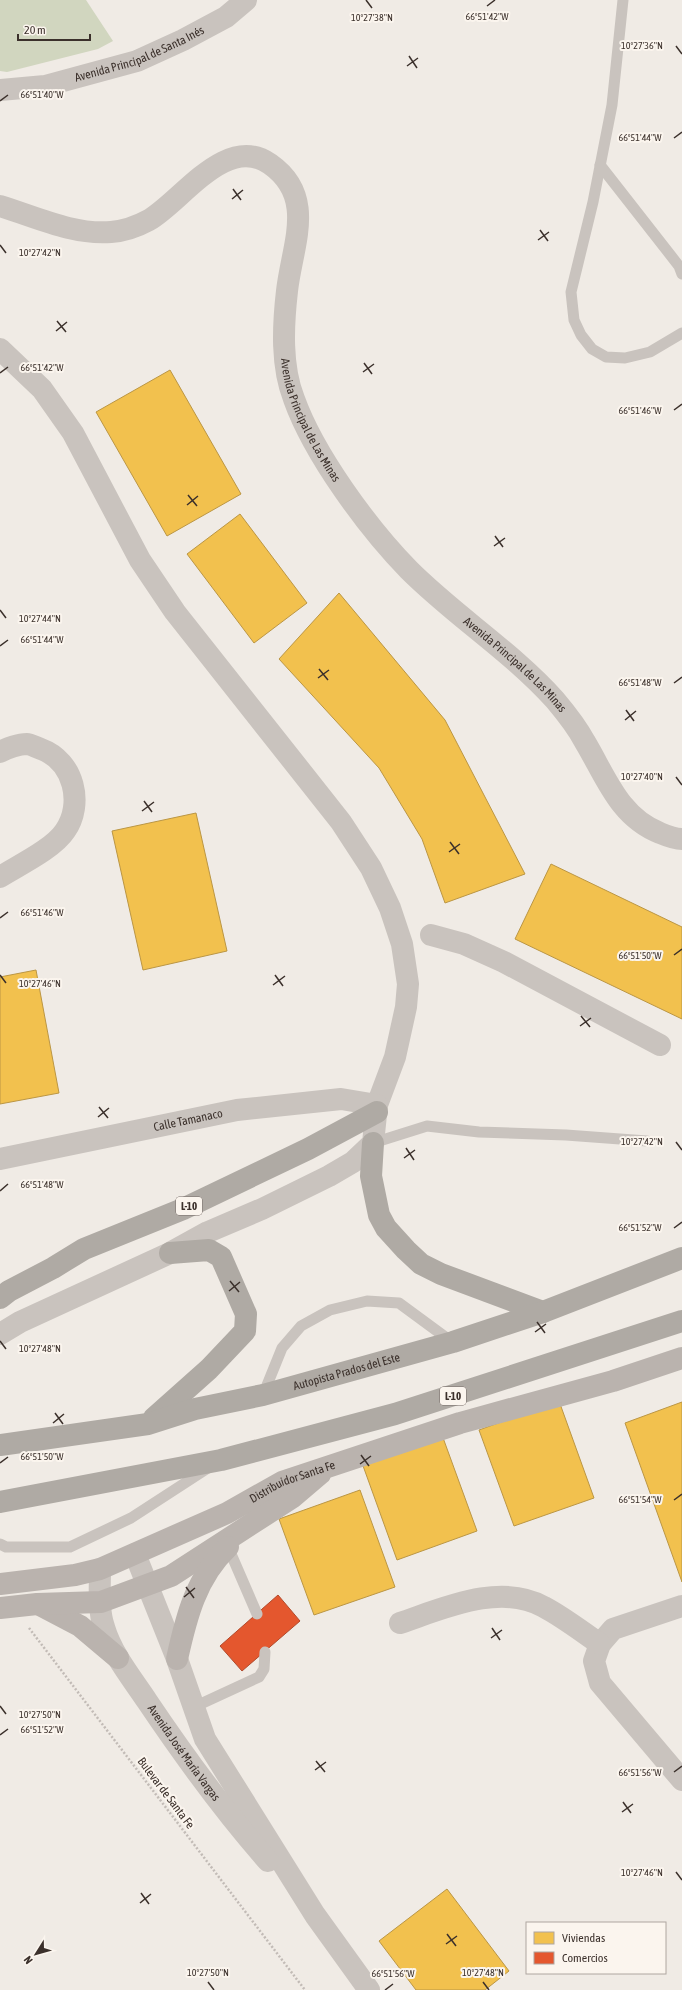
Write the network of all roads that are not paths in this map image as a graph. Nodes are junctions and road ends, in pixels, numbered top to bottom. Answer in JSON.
{"nodes":[{"id":1,"x":246,"y":0,"type":"edge"},
{"id":2,"x":623,"y":0,"type":"edge"},
{"id":3,"x":0,"y":90,"type":"edge"},
{"id":4,"x":600,"y":165,"type":"junction"},
{"id":5,"x":0,"y":206,"type":"edge"},
{"id":6,"x":682,"y":274,"type":"edge"},
{"id":7,"x":682,"y":334,"type":"edge"},
{"id":8,"x":0,"y":349,"type":"edge"},
{"id":9,"x":0,"y":752,"type":"edge"},
{"id":10,"x":682,"y":839,"type":"edge"},
{"id":11,"x":0,"y":877,"type":"edge"},
{"id":12,"x":432,"y":935,"type":"dead end"},
{"id":13,"x":660,"y":1045,"type":"dead end"},
{"id":14,"x":377,"y":1108,"type":"junction"},
{"id":15,"x":647,"y":1141,"type":"dead end"},
{"id":16,"x":373,"y":1142,"type":"junction"},
{"id":17,"x":0,"y":1159,"type":"edge"},
{"id":18,"x":170,"y":1253,"type":"junction"},
{"id":19,"x":682,"y":1258,"type":"edge"},
{"id":20,"x":0,"y":1298,"type":"edge"},
{"id":21,"x":543,"y":1312,"type":"junction"},
{"id":22,"x":682,"y":1321,"type":"edge"},
{"id":23,"x":0,"y":1334,"type":"edge"},
{"id":24,"x":453,"y":1342,"type":"junction"},
{"id":25,"x":682,"y":1358,"type":"edge"},
{"id":26,"x":263,"y":1394,"type":"junction"},
{"id":27,"x":148,"y":1424,"type":"junction"},
{"id":28,"x":0,"y":1445,"type":"edge"},
{"id":29,"x":220,"y":1460,"type":"junction"},
{"id":30,"x":330,"y":1467,"type":"junction"},
{"id":31,"x":0,"y":1502,"type":"edge"},
{"id":32,"x":265,"y":1514,"type":"junction"},
{"id":33,"x":0,"y":1544,"type":"edge"},
{"id":34,"x":228,"y":1548,"type":"junction"},
{"id":35,"x":135,"y":1554,"type":"junction"},
{"id":36,"x":100,"y":1569,"type":"junction"},
{"id":37,"x":0,"y":1584,"type":"edge"},
{"id":38,"x":147,"y":1586,"type":"junction"},
{"id":39,"x":101,"y":1602,"type":"junction"},
{"id":40,"x":37,"y":1604,"type":"junction"},
{"id":41,"x":682,"y":1606,"type":"edge"},
{"id":42,"x":7,"y":1608,"type":"edge"},
{"id":43,"x":257,"y":1614,"type":"dead end"},
{"id":44,"x":400,"y":1623,"type":"dead end"},
{"id":45,"x":600,"y":1644,"type":"junction"},
{"id":46,"x":265,"y":1652,"type":"dead end"},
{"id":47,"x":118,"y":1658,"type":"junction"},
{"id":48,"x":177,"y":1659,"type":"junction"},
{"id":49,"x":194,"y":1707,"type":"junction"},
{"id":50,"x":682,"y":1780,"type":"edge"},
{"id":51,"x":315,"y":1915,"type":"junction"},
{"id":52,"x":369,"y":1990,"type":"edge"}],
"edges":[{"from":1,"to":3,"type":"street","name":"Avenida Principal de Santa Inés"},
{"from":2,"to":4,"type":"lane"},
{"from":4,"to":6,"type":"lane"},
{"from":4,"to":7,"type":"lane"},
{"from":5,"to":10,"type":"street","name":"Avenida Principal de Las Minas"},
{"from":8,"to":14,"type":"street"},
{"from":9,"to":11,"type":"street"},
{"from":12,"to":13,"type":"street"},
{"from":14,"to":16,"type":"street"},
{"from":14,"to":17,"type":"street","name":"Calle Tamanaco"},
{"from":14,"to":20,"type":"highway","number":"L-10"},
{"from":15,"to":16,"type":"lane"},
{"from":16,"to":18,"type":"street"},
{"from":16,"to":21,"type":"highway"},
{"from":18,"to":23,"type":"street"},
{"from":18,"to":27,"type":"highway"},
{"from":19,"to":21,"type":"highway","name":"Autopista Prados del Este"},
{"from":21,"to":24,"type":"highway","name":"Autopista Prados del Este"},
{"from":22,"to":29,"type":"highway","number":"L-10"},
{"from":24,"to":26,"type":"highway","name":"Autopista Prados del Este"},
{"from":24,"to":26,"type":"lane"},
{"from":25,"to":30,"type":"street"},
{"from":26,"to":27,"type":"highway","name":"Autopista Prados del Este"},
{"from":27,"to":28,"type":"highway","name":"Autopista Prados del Este"},
{"from":29,"to":31,"type":"highway","number":"L-10"},
{"from":29,"to":33,"type":"lane"},
{"from":30,"to":32,"type":"street","name":"Distribuidor Santa Fe"},
{"from":30,"to":35,"type":"street","name":"Distribuidor Santa Fe"},
{"from":32,"to":34,"type":"street"},
{"from":32,"to":38,"type":"street","name":"Distribuidor Santa Fe"},
{"from":34,"to":43,"type":"lane"},
{"from":34,"to":48,"type":"street"},
{"from":35,"to":36,"type":"street","name":"Distribuidor Santa Fe"},
{"from":35,"to":38,"type":"street","name":"Avenida José María Vargas"},
{"from":36,"to":37,"type":"street","name":"Distribuidor Santa Fe"},
{"from":36,"to":39,"type":"street","name":"Avenida José María Vargas"},
{"from":38,"to":39,"type":"street","name":"Distribuidor Santa Fe"},
{"from":38,"to":48,"type":"street","name":"Avenida José María Vargas"},
{"from":39,"to":40,"type":"street","name":"Distribuidor Santa Fe"},
{"from":39,"to":47,"type":"street","name":"Avenida José María Vargas"},
{"from":40,"to":42,"type":"street","name":"Distribuidor Santa Fe"},
{"from":40,"to":47,"type":"street"},
{"from":41,"to":45,"type":"street"},
{"from":44,"to":45,"type":"street"},
{"from":45,"to":50,"type":"street"},
{"from":46,"to":49,"type":"lane"},
{"from":47,"to":51,"type":"street","name":"Avenida José María Vargas"},
{"from":48,"to":49,"type":"street","name":"Avenida José María Vargas"},
{"from":49,"to":51,"type":"street","name":"Avenida José María Vargas"},
{"from":51,"to":52,"type":"street","name":"Avenida José María Vargas"}]}
